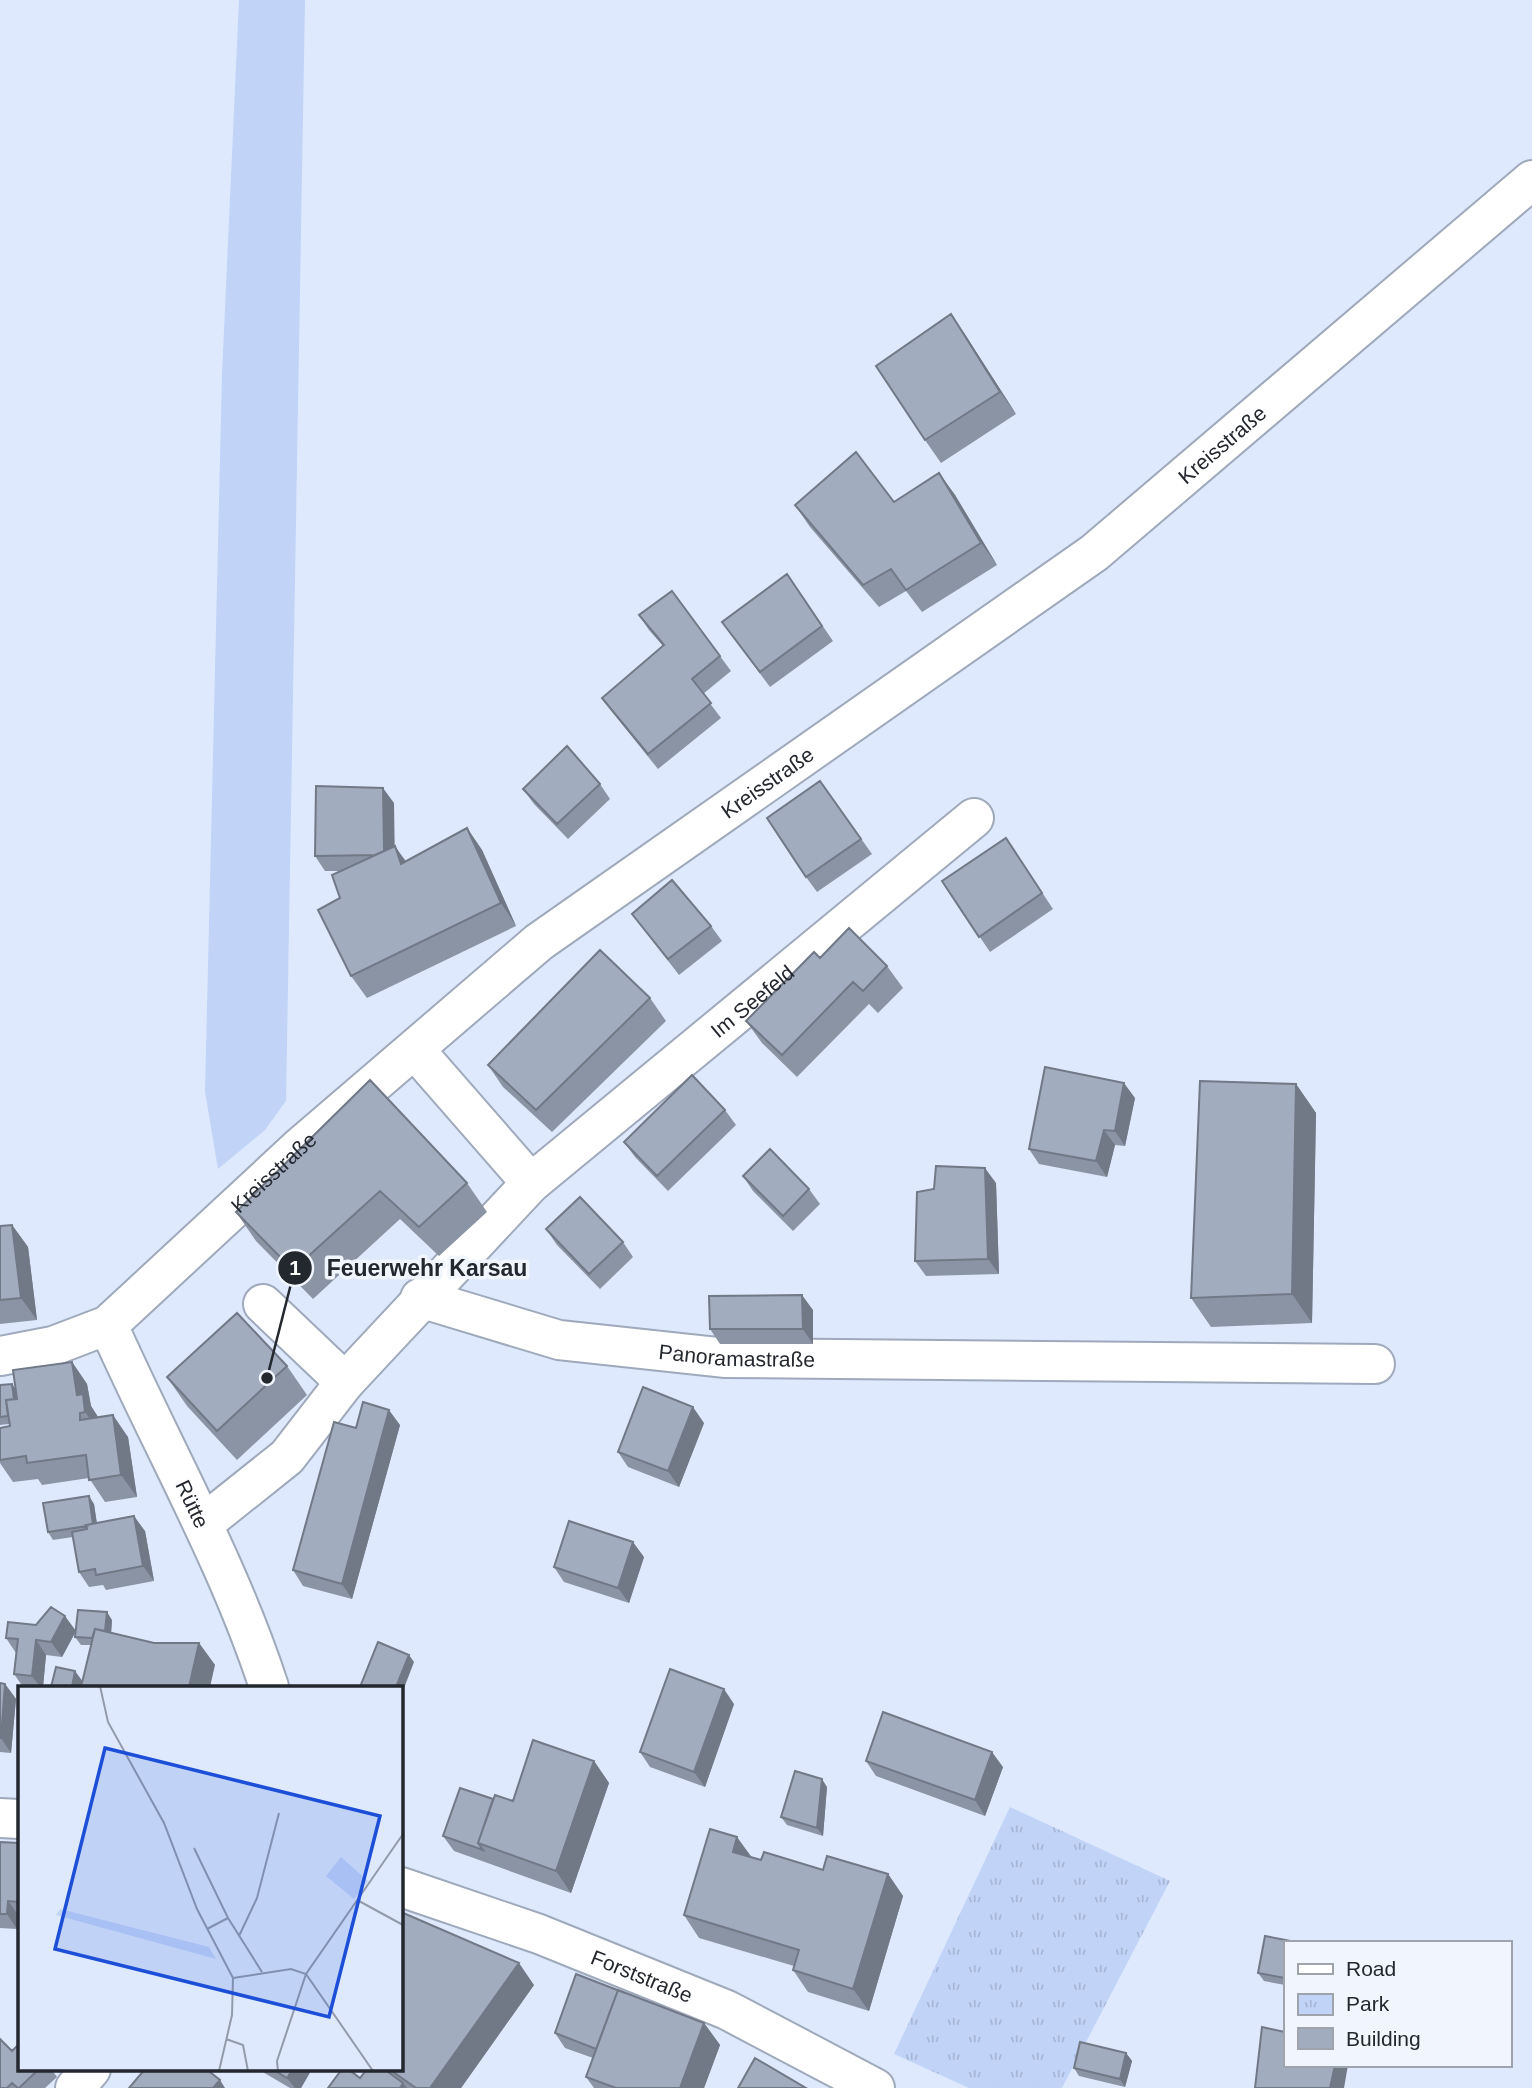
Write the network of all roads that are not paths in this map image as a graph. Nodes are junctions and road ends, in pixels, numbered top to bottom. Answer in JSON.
{"nodes":[{"id":1,"x":1529,"y":183,"type":"edge"},
{"id":2,"x":974,"y":818,"type":"dead end"},
{"id":3,"x":415,"y":1051,"type":"junction"},
{"id":4,"x":531,"y":1183,"type":"junction"},
{"id":5,"x":420,"y":1298,"type":"junction"},
{"id":6,"x":263,"y":1304,"type":"dead end"},
{"id":7,"x":108,"y":1325,"type":"junction"},
{"id":8,"x":0,"y":1356,"type":"edge"},
{"id":9,"x":1375,"y":1364,"type":"dead end"},
{"id":10,"x":345,"y":1381,"type":"junction"},
{"id":11,"x":203,"y":1524,"type":"junction"},
{"id":12,"x":268,"y":1686,"type":"edge"},
{"id":13,"x":0,"y":1818,"type":"edge"},
{"id":14,"x":18,"y":1819,"type":"edge"},
{"id":15,"x":402,"y":1887,"type":"edge"},
{"id":16,"x":90,"y":2070,"type":"edge"},
{"id":17,"x":75,"y":2088,"type":"edge"},
{"id":18,"x":875,"y":2088,"type":"edge"}],
"edges":[{"from":1,"to":3,"type":"street","name":"Kreisstraße"},
{"from":2,"to":4,"type":"street","name":"Im Seefeld"},
{"from":3,"to":4,"type":"street"},
{"from":3,"to":7,"type":"street","name":"Kreisstraße"},
{"from":4,"to":5,"type":"street","name":"Im Seefeld"},
{"from":5,"to":9,"type":"street","name":"Panoramastraße"},
{"from":5,"to":10,"type":"street"},
{"from":6,"to":10,"type":"street"},
{"from":7,"to":8,"type":"street","name":"Kreisstraße"},
{"from":7,"to":11,"type":"street","name":"Rütte"},
{"from":10,"to":11,"type":"street"},
{"from":11,"to":12,"type":"street","name":"Rütte"},
{"from":13,"to":14,"type":"street"},
{"from":15,"to":18,"type":"street","name":"Forststraße"},
{"from":16,"to":17,"type":"street"}]}
